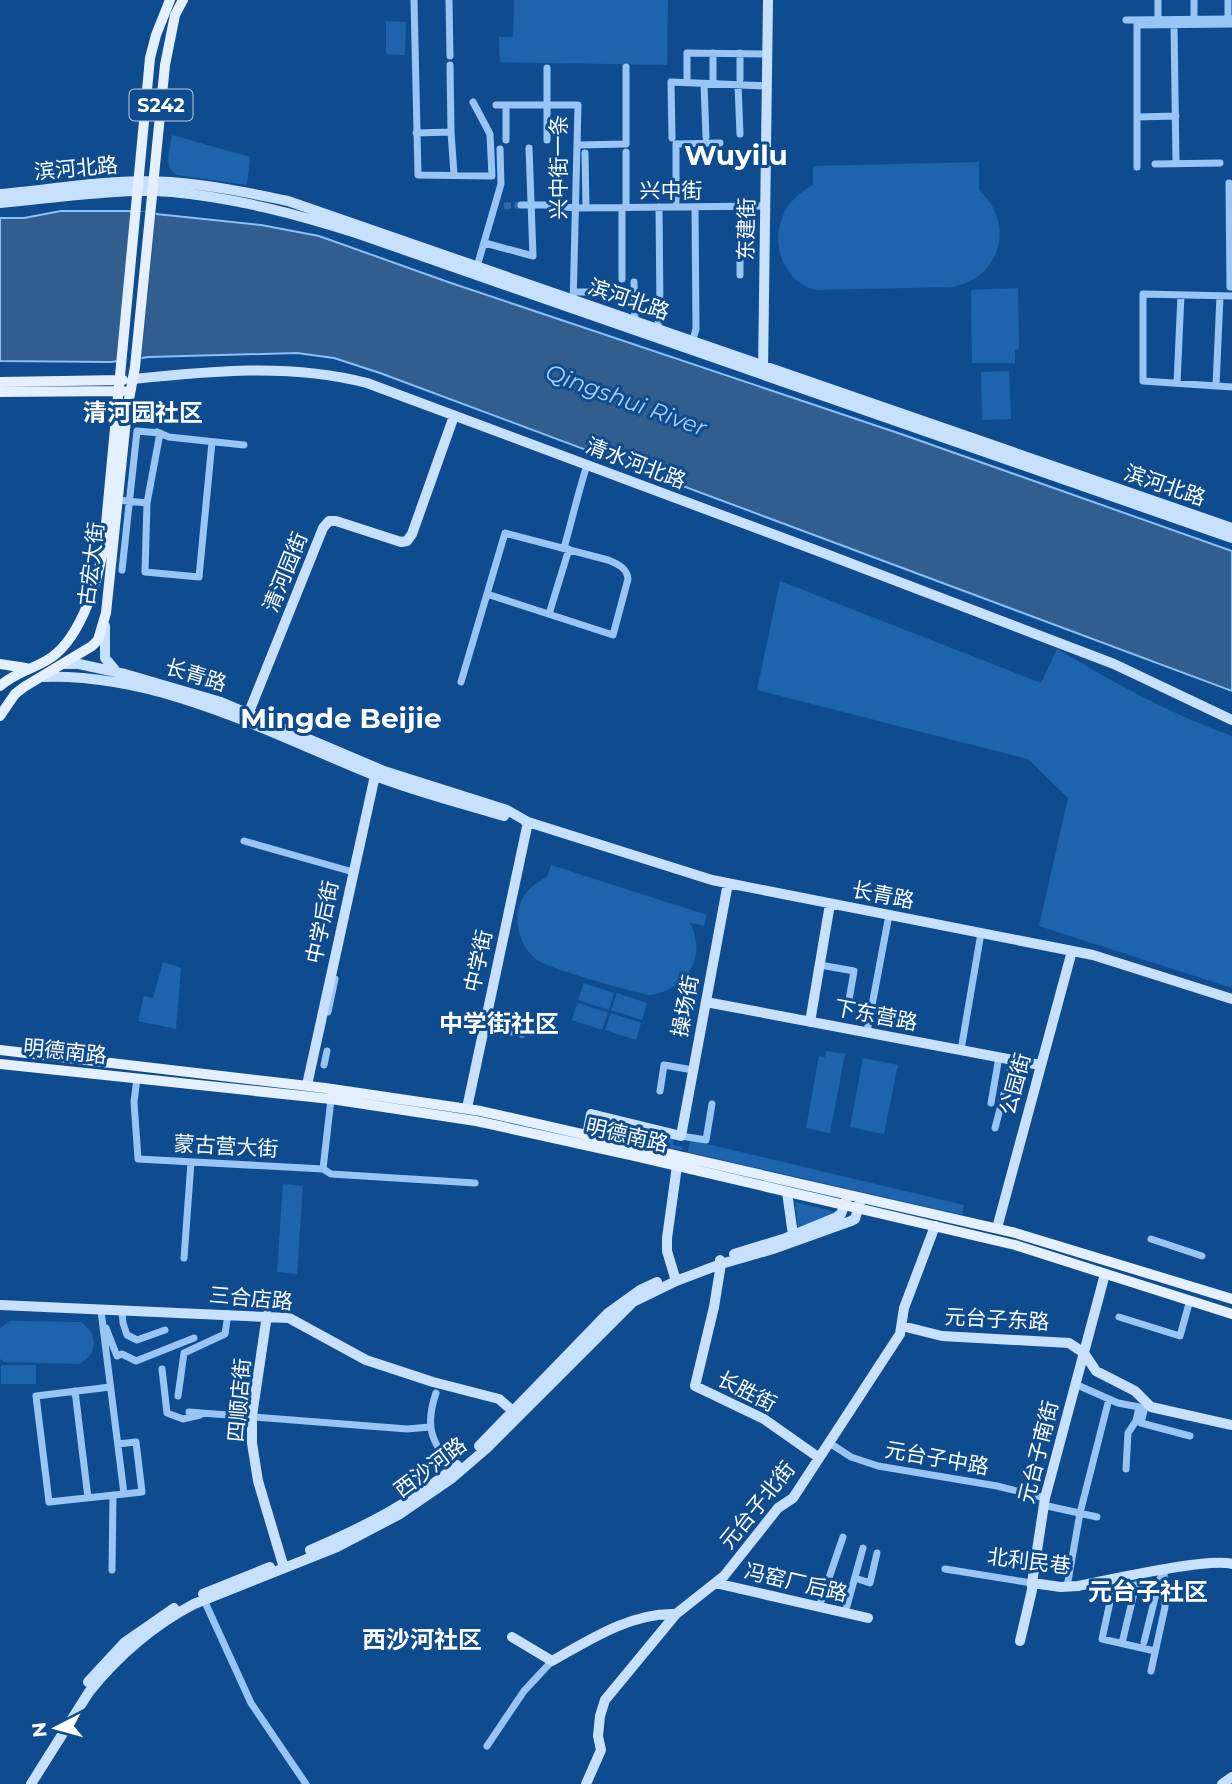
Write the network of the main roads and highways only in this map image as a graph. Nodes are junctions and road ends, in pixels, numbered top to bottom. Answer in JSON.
{"nodes":[{"id":1,"x":170,"y":0,"type":"edge"},
{"id":2,"x":183,"y":0,"type":"edge"},
{"id":3,"x":134,"y":373,"type":"junction"},
{"id":4,"x":0,"y":382,"type":"edge"},
{"id":5,"x":118,"y":386,"type":"junction"},
{"id":6,"x":0,"y":391,"type":"edge"},
{"id":7,"x":130,"y":391,"type":"junction"},
{"id":8,"x":0,"y":664,"type":"edge"},
{"id":9,"x":64,"y":664,"type":"junction"},
{"id":10,"x":28,"y":668,"type":"junction"},
{"id":11,"x":5,"y":677,"type":"edge"},
{"id":12,"x":41,"y":677,"type":"junction"},
{"id":13,"x":0,"y":686,"type":"edge"},
{"id":14,"x":0,"y":716,"type":"edge"},
{"id":15,"x":0,"y":1050,"type":"edge"},
{"id":16,"x":13,"y":1052,"type":"junction"},
{"id":17,"x":6,"y":1064,"type":"edge"},
{"id":18,"x":327,"y":1095,"type":"junction"},
{"id":19,"x":514,"y":1124,"type":"junction"},
{"id":20,"x":1232,"y":1299,"type":"edge"},
{"id":21,"x":1232,"y":1314,"type":"edge"}],
"edges":[{"from":1,"to":5,"type":"main road","name":"古宏大街","number":"S242"},
{"from":2,"to":3,"type":"main road","number":"S242"},
{"from":3,"to":5,"type":"main road","name":"清水河北路"},
{"from":3,"to":7,"type":"main road","name":"古宏大街"},
{"from":4,"to":5,"type":"main road","name":"清水河北路"},
{"from":5,"to":6,"type":"main road","name":"清水河北路"},
{"from":5,"to":7,"type":"main road","name":"清水河北路"},
{"from":5,"to":10,"type":"main road","name":"古宏大街"},
{"from":7,"to":9,"type":"main road","name":"古宏大街"},
{"from":8,"to":10,"type":"main road"},
{"from":9,"to":10,"type":"main road"},
{"from":9,"to":12,"type":"main road","name":"古宏大街"},
{"from":10,"to":11,"type":"main road","name":"古宏大街"},
{"from":11,"to":12,"type":"main road","name":"长青路"},
{"from":11,"to":13,"type":"main road","name":"古宏大街"},
{"from":12,"to":14,"type":"main road","name":"古宏大街"},
{"from":15,"to":16,"type":"main road","name":"明德南路"},
{"from":16,"to":17,"type":"main road"},
{"from":16,"to":18,"type":"main road","name":"明德南路"},
{"from":17,"to":18,"type":"main road","name":"明德南路"},
{"from":18,"to":19,"type":"main road","name":"明德南路"},
{"from":18,"to":19,"type":"main road","name":"明德南路"},
{"from":19,"to":20,"type":"main road","name":"明德南路"},
{"from":19,"to":21,"type":"main road","name":"明德南路"}]}
